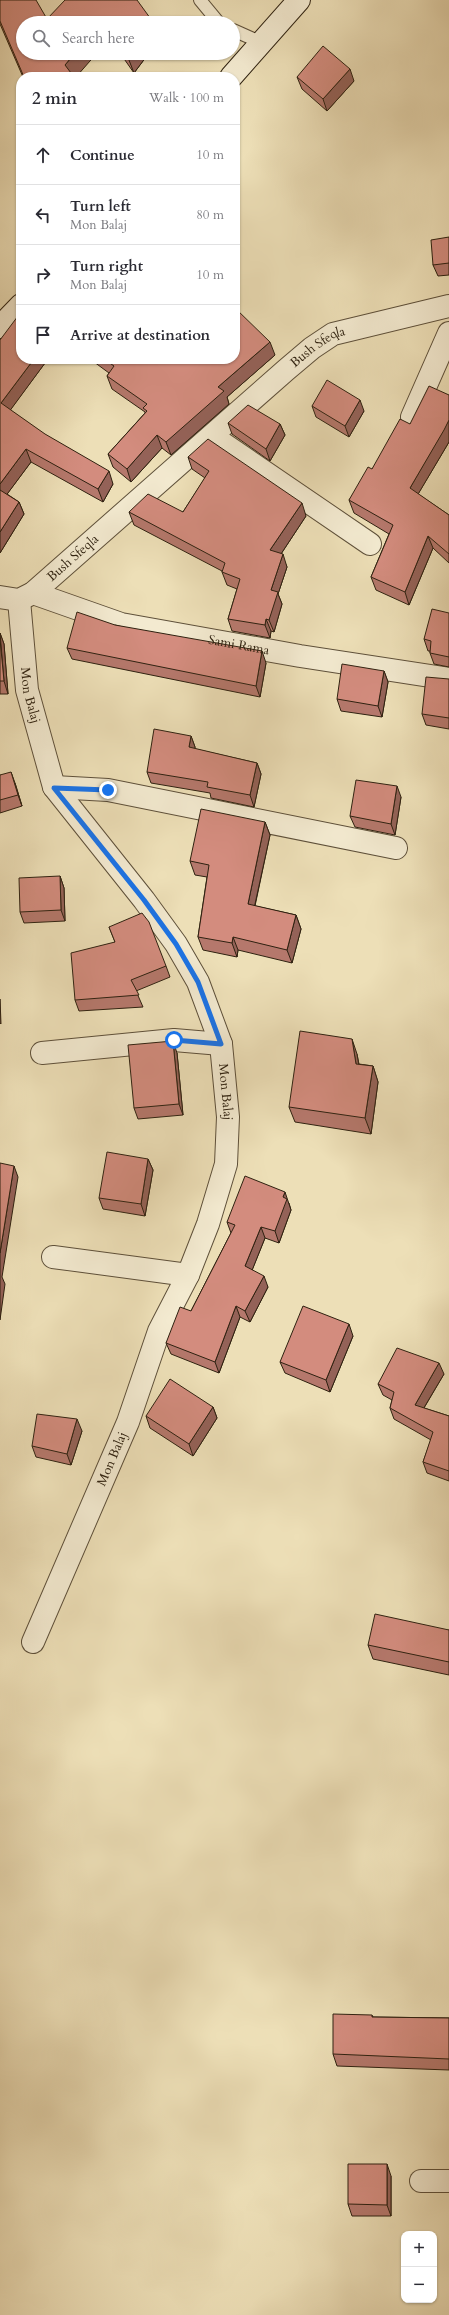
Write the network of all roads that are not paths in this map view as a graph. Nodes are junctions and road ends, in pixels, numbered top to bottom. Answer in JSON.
{"nodes":[{"id":1,"x":200,"y":0,"type":"edge"},
{"id":2,"x":299,"y":0,"type":"edge"},
{"id":3,"x":213,"y":16,"type":"edge"},
{"id":4,"x":240,"y":33,"type":"edge"},
{"id":5,"x":260,"y":42,"type":"junction"},
{"id":6,"x":235,"y":72,"type":"edge"},
{"id":7,"x":449,"y":306,"type":"edge"},
{"id":8,"x":16,"y":310,"type":"edge"},
{"id":9,"x":0,"y":327,"type":"edge"},
{"id":10,"x":449,"y":333,"type":"edge"},
{"id":11,"x":412,"y":416,"type":"edge"},
{"id":12,"x":212,"y":436,"type":"junction"},
{"id":13,"x":370,"y":544,"type":"dead end"},
{"id":14,"x":17,"y":597,"type":"edge"},
{"id":15,"x":449,"y":679,"type":"edge"},
{"id":16,"x":54,"y":788,"type":"junction"},
{"id":17,"x":396,"y":848,"type":"dead end"},
{"id":18,"x":221,"y":1044,"type":"junction"},
{"id":19,"x":42,"y":1053,"type":"dead end"},
{"id":20,"x":53,"y":1257,"type":"dead end"},
{"id":21,"x":188,"y":1275,"type":"junction"},
{"id":22,"x":33,"y":1642,"type":"dead end"},
{"id":23,"x":421,"y":2181,"type":"dead end"},
{"id":24,"x":449,"y":2181,"type":"edge"}],
"edges":[{"from":1,"to":3,"type":"lane"},
{"from":2,"to":5,"type":"street"},
{"from":4,"to":5,"type":"lane"},
{"from":5,"to":6,"type":"street"},
{"from":7,"to":12,"type":"street","name":"Bush Sfeqla"},
{"from":8,"to":9,"type":"street"},
{"from":10,"to":11,"type":"street"},
{"from":12,"to":13,"type":"street"},
{"from":12,"to":14,"type":"street","name":"Bush Sfeqla"},
{"from":14,"to":15,"type":"street","name":"Sami Rama"},
{"from":14,"to":16,"type":"street","name":"Mon Balaj"},
{"from":16,"to":17,"type":"street"},
{"from":16,"to":18,"type":"street","name":"Mon Balaj"},
{"from":18,"to":19,"type":"street"},
{"from":18,"to":21,"type":"street","name":"Mon Balaj"},
{"from":20,"to":21,"type":"street"},
{"from":21,"to":22,"type":"street","name":"Mon Balaj"},
{"from":23,"to":24,"type":"street"}]}
